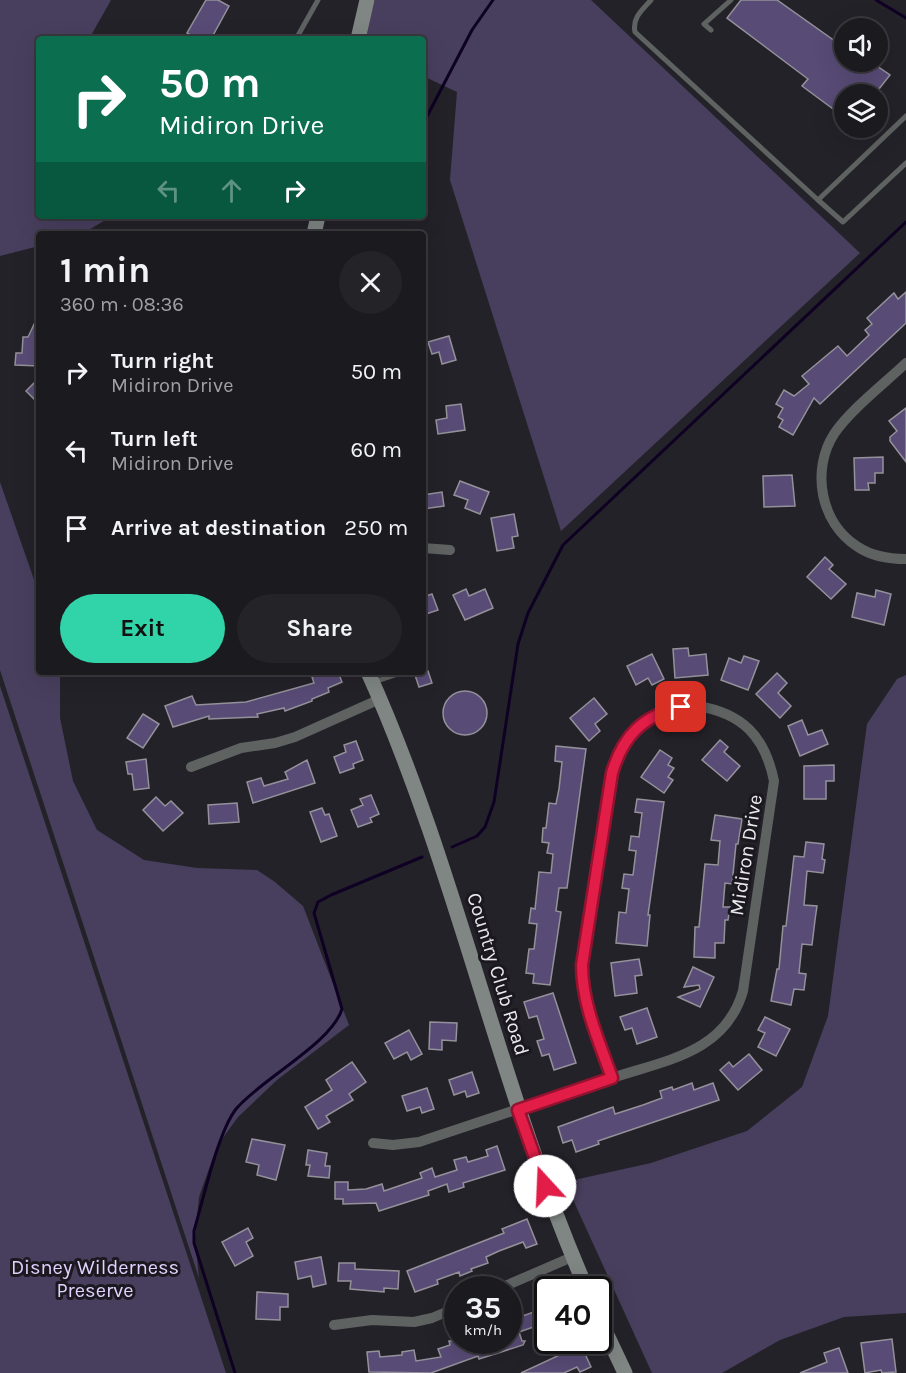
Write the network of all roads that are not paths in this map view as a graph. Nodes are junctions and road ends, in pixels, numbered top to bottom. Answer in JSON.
{"nodes":[{"id":1,"x":318,"y":0,"type":"edge"},
{"id":2,"x":367,"y":0,"type":"edge"},
{"id":3,"x":651,"y":0,"type":"edge"},
{"id":4,"x":731,"y":0,"type":"edge"},
{"id":5,"x":711,"y":30,"type":"dead end"},
{"id":6,"x":298,"y":36,"type":"edge"},
{"id":7,"x":359,"y":36,"type":"edge"},
{"id":8,"x":906,"y":116,"type":"edge"},
{"id":9,"x":906,"y":163,"type":"edge"},
{"id":10,"x":818,"y":200,"type":"junction"},
{"id":11,"x":906,"y":363,"type":"edge"},
{"id":12,"x":426,"y":548,"type":"edge"},
{"id":13,"x":450,"y":550,"type":"dead end"},
{"id":14,"x":906,"y":559,"type":"edge"},
{"id":15,"x":370,"y":677,"type":"edge"},
{"id":16,"x":380,"y":699,"type":"junction"},
{"id":17,"x":191,"y":767,"type":"dead end"},
{"id":18,"x":612,"y":1078,"type":"junction"},
{"id":19,"x":518,"y":1110,"type":"junction"},
{"id":20,"x":373,"y":1143,"type":"dead end"},
{"id":21,"x":572,"y":1257,"type":"junction"},
{"id":22,"x":581,"y":1276,"type":"edge"},
{"id":23,"x":522,"y":1279,"type":"edge"},
{"id":24,"x":444,"y":1313,"type":"edge"},
{"id":25,"x":334,"y":1325,"type":"dead end"},
{"id":26,"x":612,"y":1346,"type":"edge"},
{"id":27,"x":625,"y":1373,"type":"edge"}],
"edges":[{"from":1,"to":6,"type":"lane"},
{"from":2,"to":7,"type":"street"},
{"from":3,"to":10,"type":"lane"},
{"from":4,"to":5,"type":"lane"},
{"from":8,"to":10,"type":"lane"},
{"from":9,"to":10,"type":"lane"},
{"from":11,"to":14,"type":"street"},
{"from":12,"to":13,"type":"street"},
{"from":15,"to":16,"type":"street","name":"Country Club Road"},
{"from":16,"to":17,"type":"street"},
{"from":16,"to":19,"type":"street","name":"Country Club Road"},
{"from":18,"to":18,"type":"street","name":"Midiron Drive"},
{"from":18,"to":19,"type":"street","name":"Midiron Drive"},
{"from":19,"to":20,"type":"street","name":"Midiron Drive"},
{"from":19,"to":21,"type":"street","name":"Country Club Road"},
{"from":21,"to":22,"type":"street","name":"Country Club Road"},
{"from":21,"to":23,"type":"street"},
{"from":24,"to":25,"type":"street"},
{"from":26,"to":27,"type":"street"}]}
